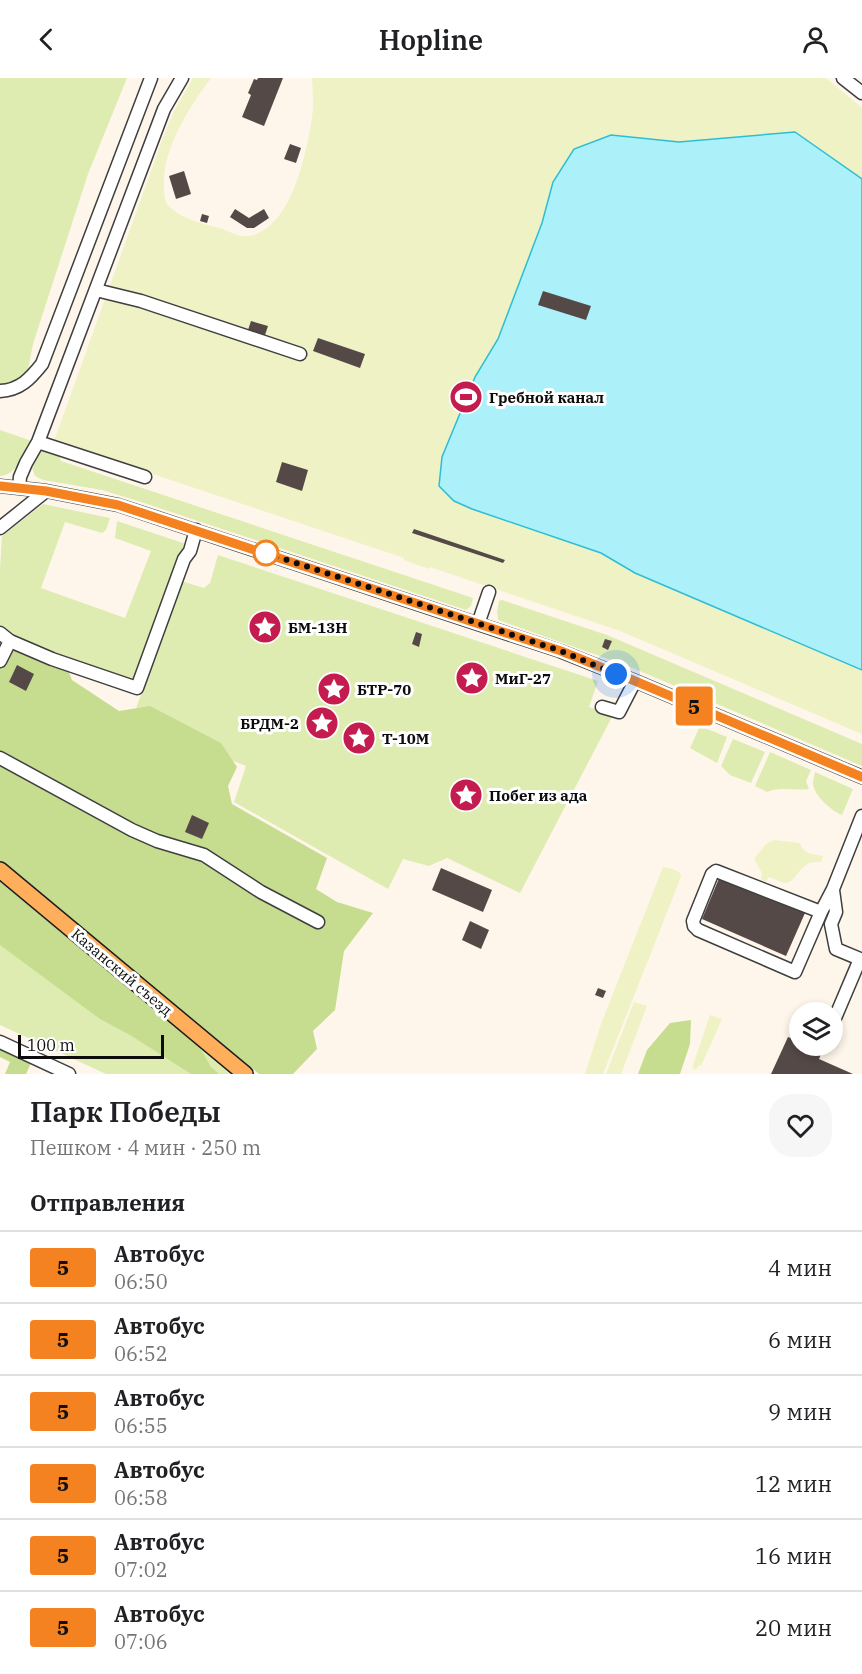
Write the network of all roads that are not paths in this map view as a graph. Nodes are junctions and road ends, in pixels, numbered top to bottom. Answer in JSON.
{"nodes":[{"id":1,"x":151,"y":78,"type":"edge"},
{"id":2,"x":182,"y":78,"type":"edge"},
{"id":3,"x":843,"y":78,"type":"edge"},
{"id":4,"x":862,"y":93,"type":"edge"},
{"id":5,"x":96,"y":290,"type":"junction"},
{"id":6,"x":300,"y":354,"type":"dead end"},
{"id":7,"x":0,"y":391,"type":"edge"},
{"id":8,"x":38,"y":442,"type":"junction"},
{"id":9,"x":146,"y":477,"type":"dead end"},
{"id":10,"x":0,"y":486,"type":"edge"},
{"id":11,"x":19,"y":488,"type":"junction"},
{"id":12,"x":46,"y":491,"type":"junction"},
{"id":13,"x":0,"y":528,"type":"edge"},
{"id":14,"x":196,"y":530,"type":"junction"},
{"id":15,"x":489,"y":592,"type":"dead end"},
{"id":16,"x":478,"y":624,"type":"junction"},
{"id":17,"x":5,"y":637,"type":"edge"},
{"id":18,"x":0,"y":661,"type":"edge"},
{"id":19,"x":635,"y":681,"type":"junction"},
{"id":20,"x":602,"y":707,"type":"dead end"},
{"id":21,"x":0,"y":758,"type":"edge"},
{"id":22,"x":862,"y":777,"type":"edge"},
{"id":23,"x":862,"y":816,"type":"edge"},
{"id":24,"x":0,"y":870,"type":"edge"},
{"id":25,"x":833,"y":890,"type":"junction"},
{"id":26,"x":821,"y":912,"type":"junction"},
{"id":27,"x":318,"y":922,"type":"dead end"},
{"id":28,"x":842,"y":1002,"type":"edge"},
{"id":29,"x":1,"y":1045,"type":"edge"},
{"id":30,"x":69,"y":1074,"type":"edge"},
{"id":31,"x":245,"y":1074,"type":"edge"}],
"edges":[{"from":1,"to":7,"type":"street"},
{"from":2,"to":5,"type":"street"},
{"from":3,"to":4,"type":"street"},
{"from":5,"to":6,"type":"street"},
{"from":5,"to":8,"type":"street"},
{"from":8,"to":9,"type":"street"},
{"from":8,"to":11,"type":"street"},
{"from":10,"to":11,"type":"street"},
{"from":11,"to":12,"type":"street"},
{"from":12,"to":13,"type":"street"},
{"from":12,"to":14,"type":"street"},
{"from":14,"to":16,"type":"street"},
{"from":14,"to":17,"type":"street"},
{"from":15,"to":16,"type":"street"},
{"from":16,"to":19,"type":"street"},
{"from":17,"to":18,"type":"street"},
{"from":19,"to":20,"type":"street"},
{"from":19,"to":22,"type":"street"},
{"from":21,"to":27,"type":"street"},
{"from":23,"to":25,"type":"street"},
{"from":24,"to":31,"type":"main road","name":"Казанский съезд"},
{"from":25,"to":26,"type":"street"},
{"from":25,"to":28,"type":"street"},
{"from":26,"to":26,"type":"street"},
{"from":29,"to":30,"type":"street"}]}
